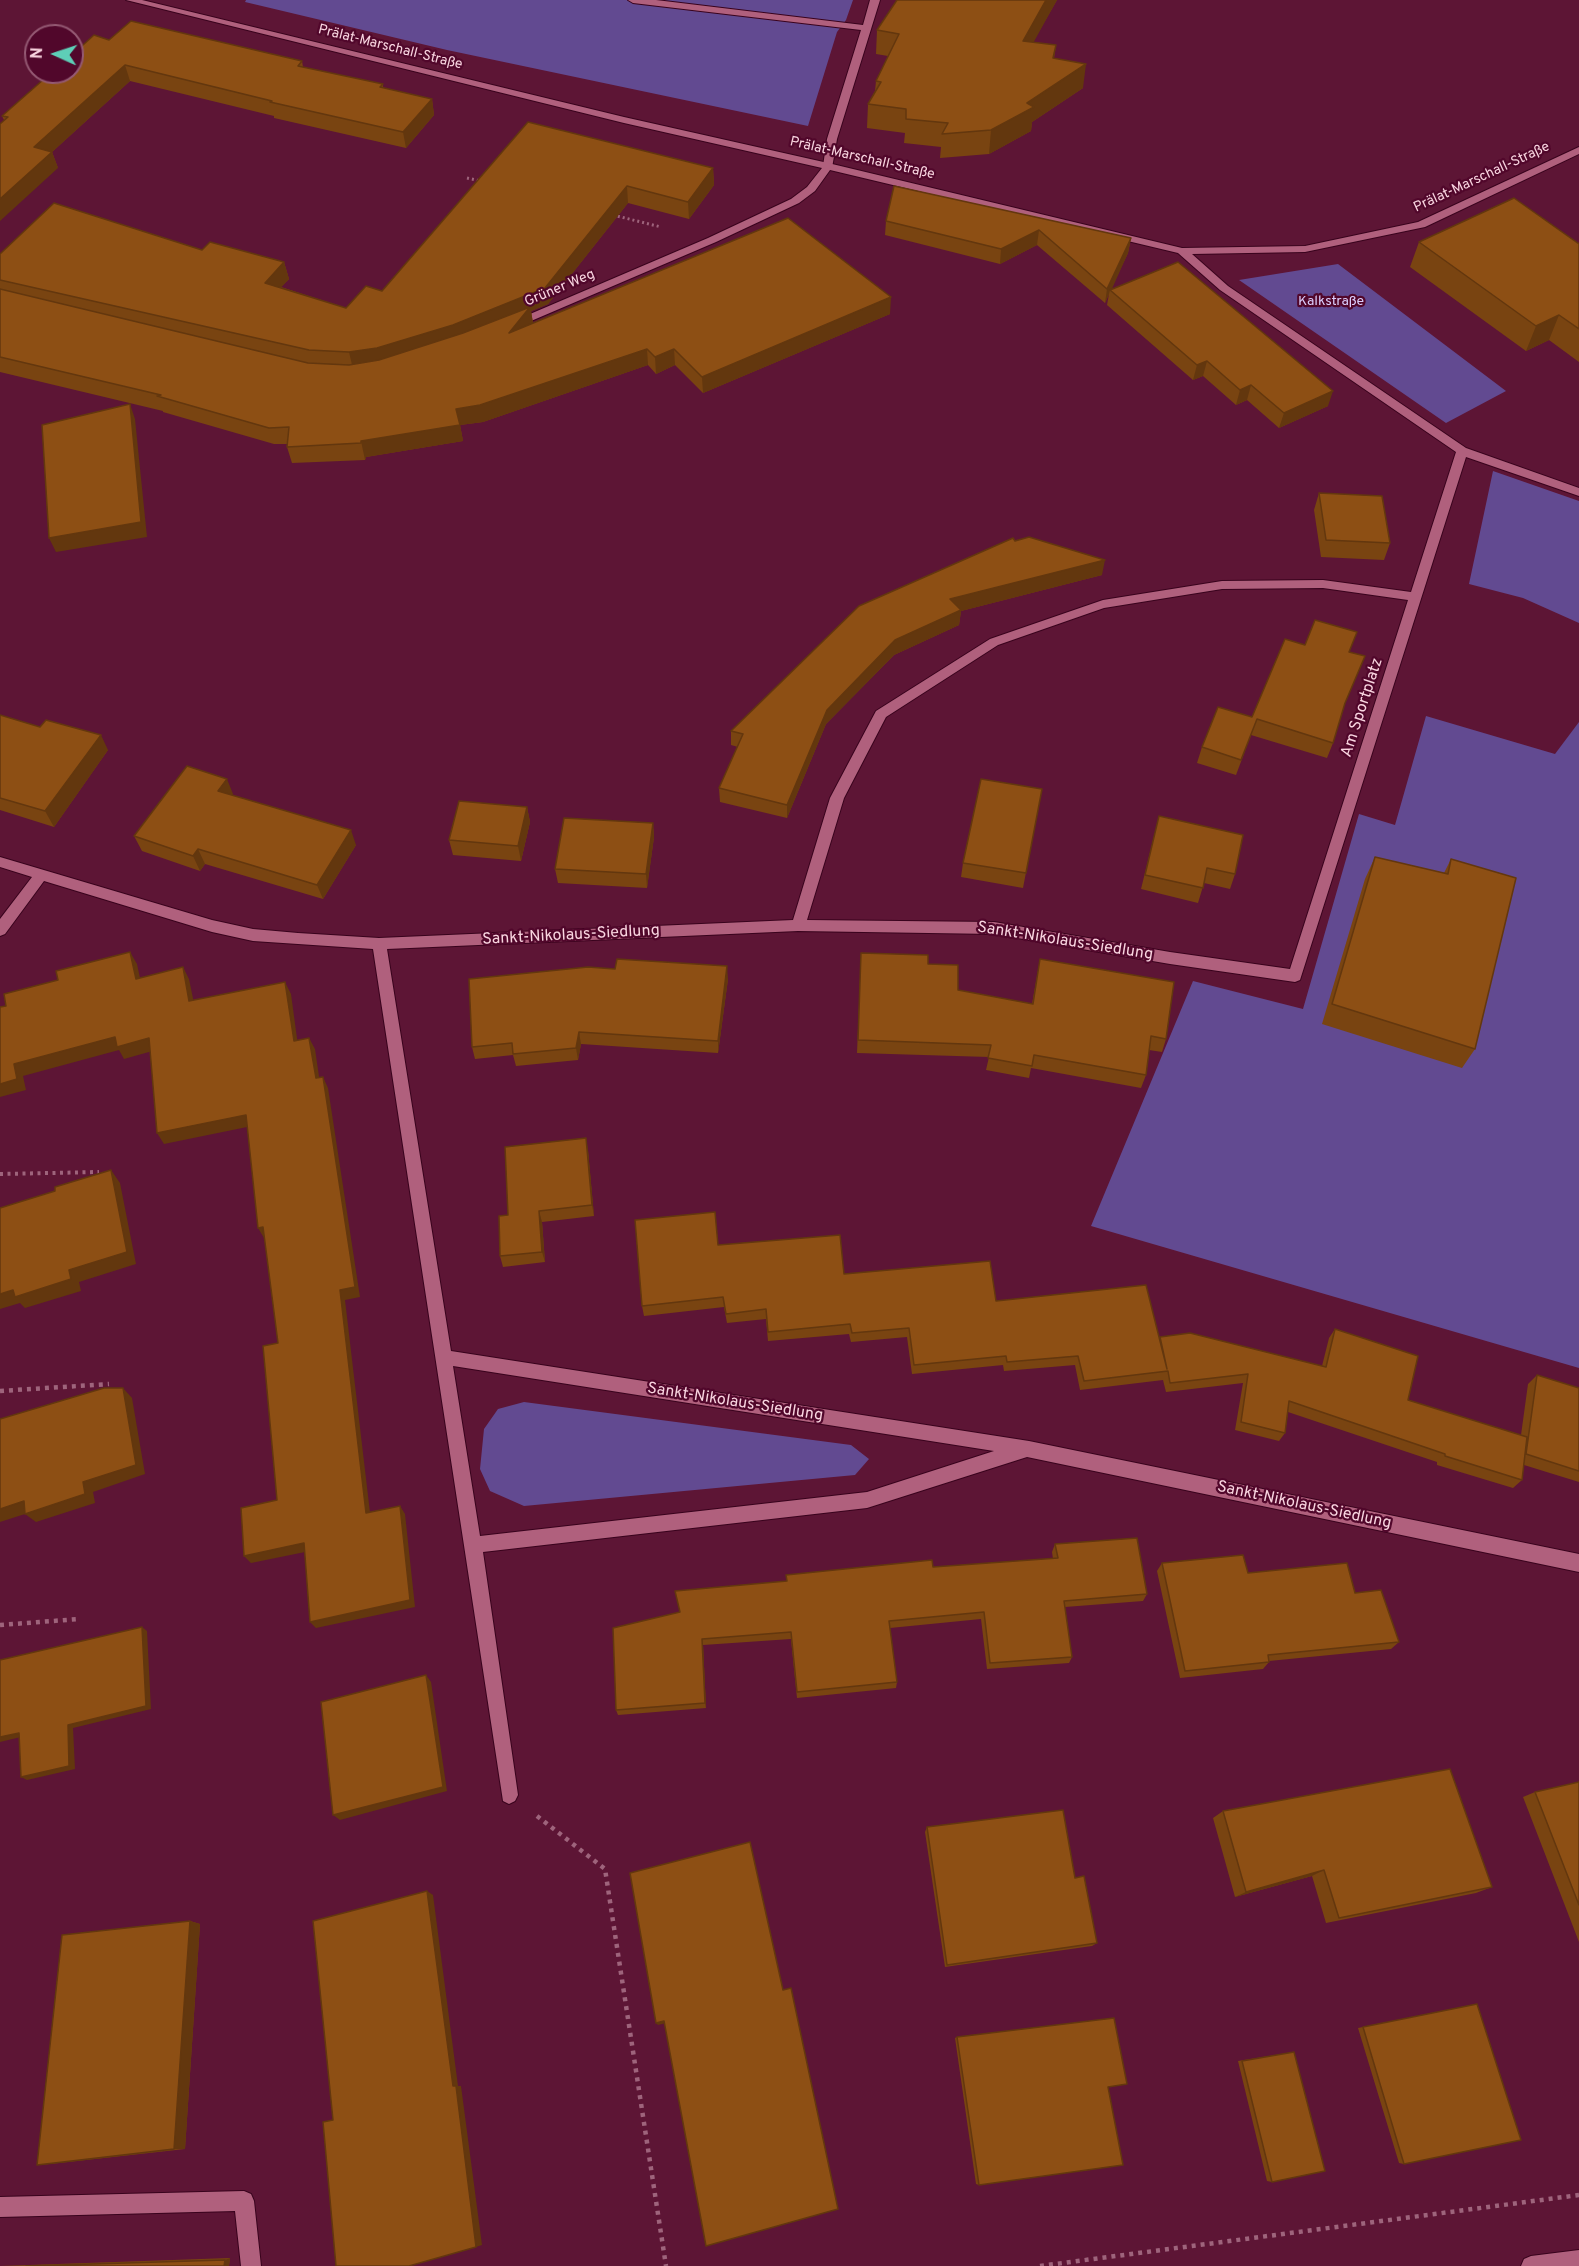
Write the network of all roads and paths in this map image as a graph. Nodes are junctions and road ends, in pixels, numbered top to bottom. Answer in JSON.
{"nodes":[{"id":1,"x":131,"y":0,"type":"edge"},
{"id":2,"x":633,"y":0,"type":"edge"},
{"id":3,"x":875,"y":0,"type":"edge"},
{"id":4,"x":867,"y":28,"type":"junction"},
{"id":5,"x":1579,"y":150,"type":"edge"},
{"id":6,"x":828,"y":166,"type":"junction"},
{"id":7,"x":467,"y":178,"type":"dead end"},
{"id":8,"x":489,"y":183,"type":"edge"},
{"id":9,"x":612,"y":214,"type":"edge"},
{"id":10,"x":712,"y":240,"type":"junction"},
{"id":11,"x":1182,"y":251,"type":"junction"},
{"id":12,"x":502,"y":330,"type":"edge"},
{"id":13,"x":1462,"y":451,"type":"junction"},
{"id":14,"x":1579,"y":492,"type":"edge"},
{"id":15,"x":1415,"y":597,"type":"junction"},
{"id":16,"x":0,"y":862,"type":"edge"},
{"id":17,"x":40,"y":876,"type":"junction"},
{"id":18,"x":798,"y":925,"type":"junction"},
{"id":19,"x":0,"y":930,"type":"edge"},
{"id":20,"x":379,"y":944,"type":"junction"},
{"id":21,"x":1295,"y":976,"type":"joint"},
{"id":22,"x":99,"y":1172,"type":"edge"},
{"id":23,"x":0,"y":1174,"type":"edge"},
{"id":24,"x":442,"y":1357,"type":"junction"},
{"id":25,"x":109,"y":1384,"type":"dead end"},
{"id":26,"x":0,"y":1391,"type":"edge"},
{"id":27,"x":1029,"y":1449,"type":"junction"},
{"id":28,"x":473,"y":1545,"type":"junction"},
{"id":29,"x":1579,"y":1563,"type":"edge"},
{"id":30,"x":79,"y":1619,"type":"dead end"},
{"id":31,"x":0,"y":1625,"type":"edge"},
{"id":32,"x":509,"y":1795,"type":"joint"},
{"id":33,"x":1579,"y":2195,"type":"edge"},
{"id":34,"x":0,"y":2207,"type":"edge"},
{"id":35,"x":1579,"y":2260,"type":"edge"},
{"id":36,"x":251,"y":2266,"type":"edge"},
{"id":37,"x":666,"y":2266,"type":"edge"},
{"id":38,"x":1040,"y":2266,"type":"edge"},
{"id":39,"x":1531,"y":2266,"type":"edge"}],
"edges":[{"from":1,"to":6,"type":"street","name":"Prälat-Marschall-Straße"},
{"from":2,"to":4,"type":"street"},
{"from":3,"to":4,"type":"street"},
{"from":4,"to":6,"type":"street"},
{"from":5,"to":11,"type":"street","name":"Prälat-Marschall-Straße"},
{"from":6,"to":10,"type":"street","name":"Grüner Weg"},
{"from":6,"to":11,"type":"street","name":"Prälat-Marschall-Straße"},
{"from":7,"to":8,"type":"path"},
{"from":9,"to":10,"type":"path"},
{"from":10,"to":12,"type":"street","name":"Grüner Weg"},
{"from":11,"to":13,"type":"street"},
{"from":13,"to":14,"type":"street"},
{"from":13,"to":15,"type":"street","name":"Am Sportplatz"},
{"from":15,"to":18,"type":"street"},
{"from":15,"to":21,"type":"street","name":"Am Sportplatz"},
{"from":16,"to":17,"type":"street","name":"Sankt-Nikolaus-Siedlung"},
{"from":17,"to":19,"type":"street"},
{"from":17,"to":20,"type":"street","name":"Sankt-Nikolaus-Siedlung"},
{"from":18,"to":20,"type":"street","name":"Sankt-Nikolaus-Siedlung"},
{"from":18,"to":21,"type":"street","name":"Sankt-Nikolaus-Siedlung"},
{"from":20,"to":24,"type":"street"},
{"from":22,"to":23,"type":"path"},
{"from":24,"to":27,"type":"street","name":"Sankt-Nikolaus-Siedlung"},
{"from":24,"to":28,"type":"street"},
{"from":25,"to":26,"type":"path"},
{"from":27,"to":28,"type":"street","name":"Sankt-Nikolaus-Siedlung"},
{"from":27,"to":29,"type":"street","name":"Sankt-Nikolaus-Siedlung"},
{"from":28,"to":32,"type":"street"},
{"from":30,"to":31,"type":"path"},
{"from":32,"to":37,"type":"path"},
{"from":33,"to":38,"type":"path"},
{"from":34,"to":36,"type":"street"},
{"from":35,"to":39,"type":"street"}]}
